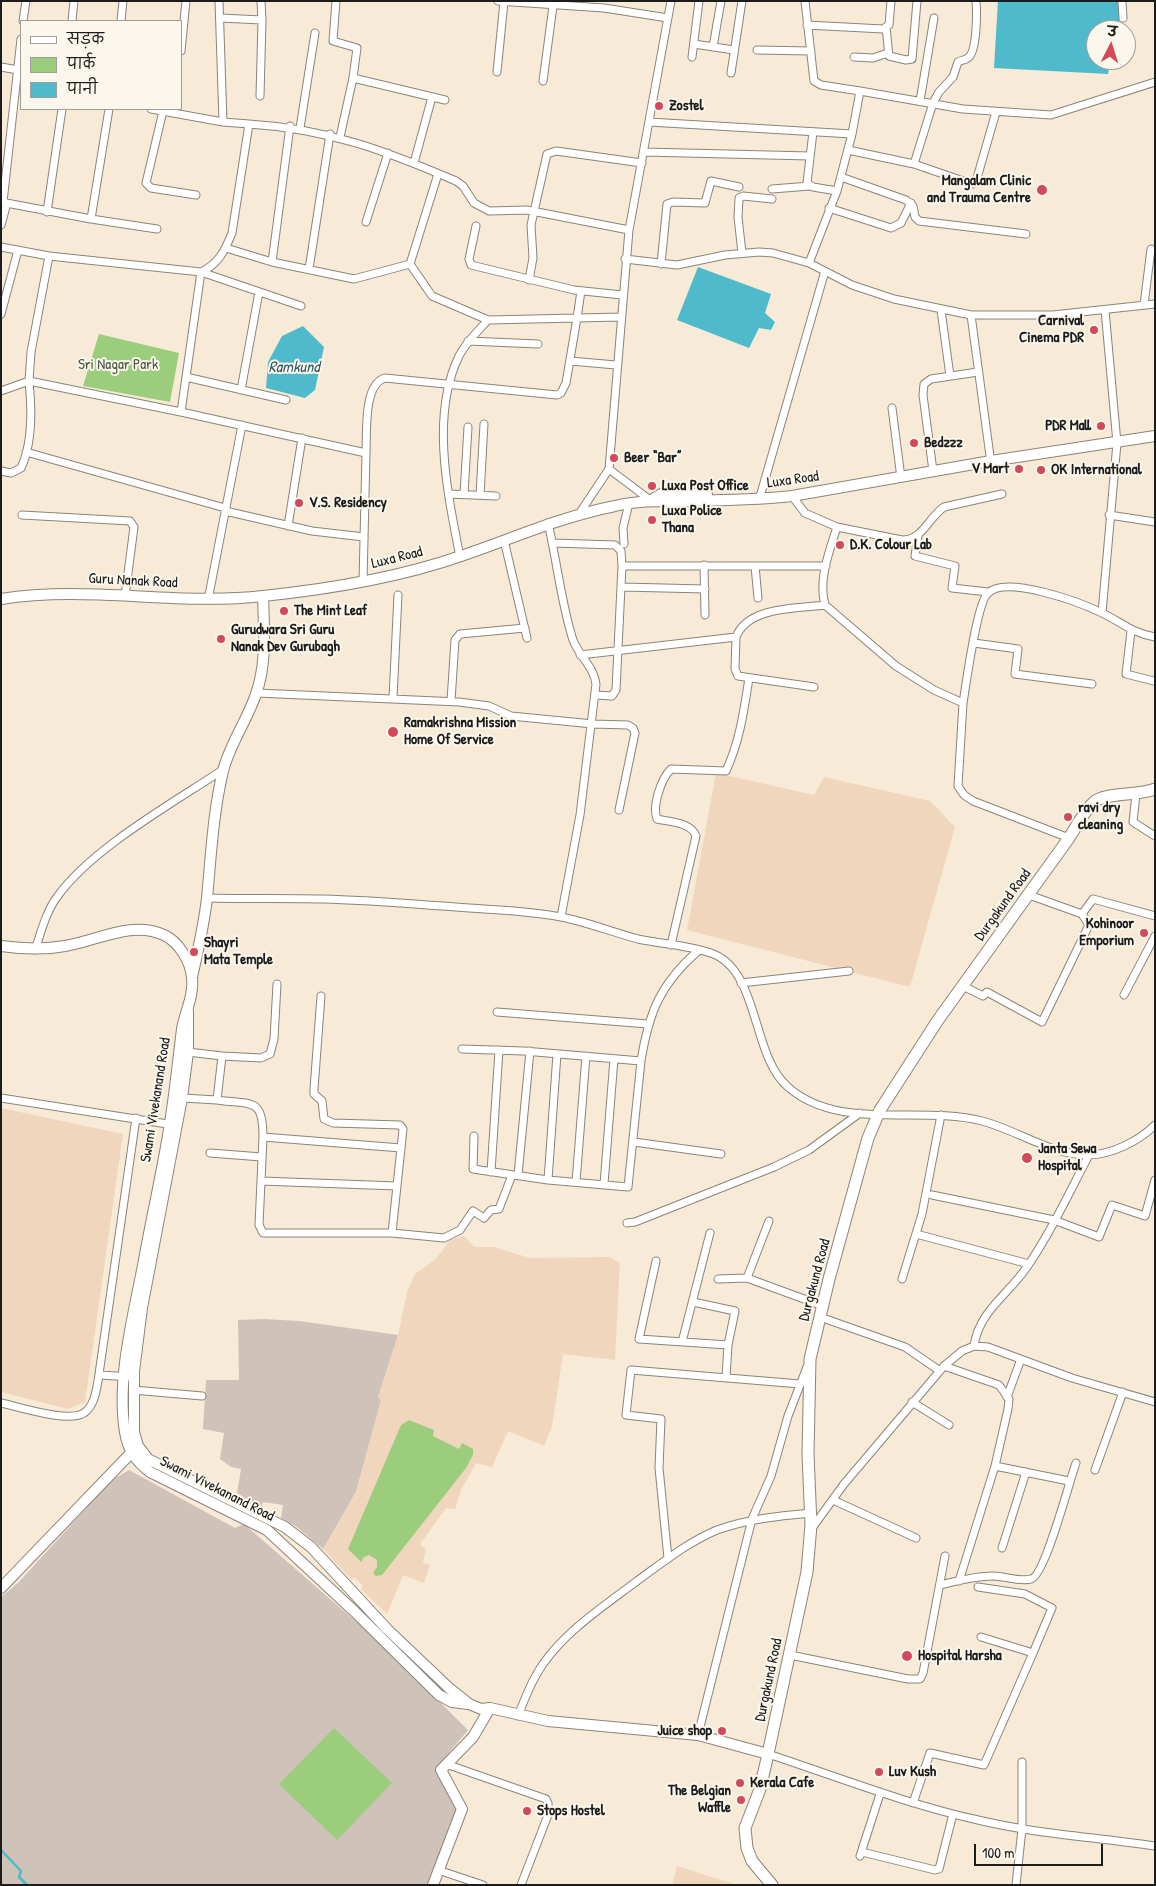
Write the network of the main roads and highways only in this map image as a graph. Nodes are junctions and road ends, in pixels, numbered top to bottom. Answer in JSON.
{"nodes":[{"id":1,"x":1155,"y":789,"type":"edge"},
{"id":2,"x":772,"y":1885,"type":"edge"}],
"edges":[{"from":1,"to":2,"type":"main road","name":"Durgakund Road"}]}
